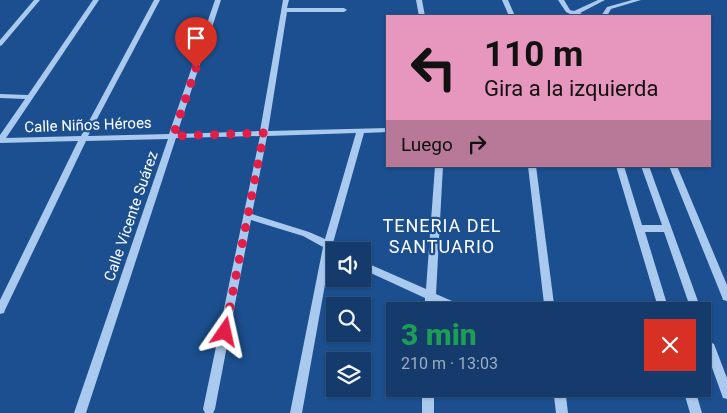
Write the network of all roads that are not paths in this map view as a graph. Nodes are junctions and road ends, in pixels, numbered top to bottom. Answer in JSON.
{"nodes":[{"id":1,"x":37,"y":0,"type":"edge"},
{"id":2,"x":96,"y":0,"type":"edge"},
{"id":3,"x":157,"y":0,"type":"edge"},
{"id":4,"x":218,"y":0,"type":"edge"},
{"id":5,"x":286,"y":0,"type":"edge"},
{"id":6,"x":419,"y":0,"type":"edge"},
{"id":7,"x":505,"y":0,"type":"edge"},
{"id":8,"x":561,"y":0,"type":"edge"},
{"id":9,"x":602,"y":0,"type":"edge"},
{"id":10,"x":638,"y":0,"type":"edge"},
{"id":11,"x":585,"y":7,"type":"junction"},
{"id":12,"x":285,"y":10,"type":"junction"},
{"id":13,"x":344,"y":10,"type":"dead end"},
{"id":14,"x":422,"y":15,"type":"edge"},
{"id":15,"x":512,"y":15,"type":"edge"},
{"id":16,"x":573,"y":15,"type":"edge"},
{"id":17,"x":585,"y":15,"type":"edge"},
{"id":18,"x":604,"y":15,"type":"edge"},
{"id":19,"x":0,"y":44,"type":"edge"},
{"id":20,"x":0,"y":96,"type":"edge"},
{"id":21,"x":30,"y":97,"type":"junction"},
{"id":22,"x":361,"y":130,"type":"junction"},
{"id":23,"x":386,"y":130,"type":"edge"},
{"id":24,"x":264,"y":133,"type":"junction"},
{"id":25,"x":173,"y":136,"type":"junction"},
{"id":26,"x":83,"y":139,"type":"junction"},
{"id":27,"x":0,"y":141,"type":"edge"},
{"id":28,"x":439,"y":167,"type":"edge"},
{"id":29,"x":532,"y":167,"type":"edge"},
{"id":30,"x":620,"y":167,"type":"edge"},
{"id":31,"x":645,"y":167,"type":"edge"},
{"id":32,"x":673,"y":167,"type":"edge"},
{"id":33,"x":247,"y":216,"type":"junction"},
{"id":34,"x":639,"y":228,"type":"junction"},
{"id":35,"x":667,"y":229,"type":"junction"},
{"id":36,"x":329,"y":242,"type":"edge"},
{"id":37,"x":326,"y":243,"type":"edge"},
{"id":38,"x":326,"y":255,"type":"edge"},
{"id":39,"x":371,"y":270,"type":"edge"},
{"id":40,"x":727,"y":297,"type":"edge"},
{"id":41,"x":430,"y":300,"type":"edge"},
{"id":42,"x":549,"y":302,"type":"edge"},
{"id":43,"x":661,"y":302,"type":"edge"},
{"id":44,"x":693,"y":302,"type":"edge"},
{"id":45,"x":0,"y":310,"type":"edge"},
{"id":46,"x":711,"y":350,"type":"edge"},
{"id":47,"x":727,"y":394,"type":"edge"},
{"id":48,"x":428,"y":397,"type":"edge"},
{"id":49,"x":560,"y":397,"type":"edge"},
{"id":50,"x":691,"y":397,"type":"edge"},
{"id":51,"x":210,"y":409,"type":"dead end"},
{"id":52,"x":80,"y":413,"type":"edge"},
{"id":53,"x":296,"y":413,"type":"edge"},
{"id":54,"x":428,"y":413,"type":"edge"},
{"id":55,"x":562,"y":413,"type":"edge"},
{"id":56,"x":696,"y":413,"type":"edge"}],
"edges":[{"from":1,"to":19,"type":"street"},
{"from":2,"to":21,"type":"street"},
{"from":3,"to":26,"type":"street"},
{"from":4,"to":25,"type":"street","name":"Calle Vicente Suárez"},
{"from":5,"to":12,"type":"street"},
{"from":6,"to":14,"type":"street"},
{"from":7,"to":15,"type":"street"},
{"from":8,"to":16,"type":"street"},
{"from":9,"to":11,"type":"street"},
{"from":10,"to":18,"type":"street"},
{"from":11,"to":16,"type":"street"},
{"from":11,"to":17,"type":"street"},
{"from":12,"to":13,"type":"street"},
{"from":12,"to":24,"type":"street"},
{"from":20,"to":21,"type":"street"},
{"from":21,"to":27,"type":"street"},
{"from":22,"to":23,"type":"street","name":"Calle Niños Héroes"},
{"from":22,"to":24,"type":"street","name":"Calle Niños Héroes"},
{"from":22,"to":36,"type":"street"},
{"from":24,"to":25,"type":"street","name":"Calle Niños Héroes"},
{"from":24,"to":33,"type":"street"},
{"from":25,"to":26,"type":"street","name":"Calle Niños Héroes"},
{"from":25,"to":52,"type":"street","name":"Calle Vicente Suárez"},
{"from":26,"to":27,"type":"street","name":"Calle Niños Héroes"},
{"from":26,"to":45,"type":"street"},
{"from":28,"to":41,"type":"street"},
{"from":29,"to":42,"type":"street"},
{"from":30,"to":34,"type":"street"},
{"from":31,"to":35,"type":"street"},
{"from":32,"to":40,"type":"street"},
{"from":33,"to":37,"type":"street"},
{"from":33,"to":51,"type":"street"},
{"from":34,"to":35,"type":"street"},
{"from":34,"to":43,"type":"street"},
{"from":35,"to":44,"type":"street"},
{"from":38,"to":53,"type":"street"},
{"from":39,"to":41,"type":"street"},
{"from":46,"to":47,"type":"street"},
{"from":48,"to":54,"type":"street"},
{"from":49,"to":55,"type":"street"},
{"from":50,"to":56,"type":"street"}]}
